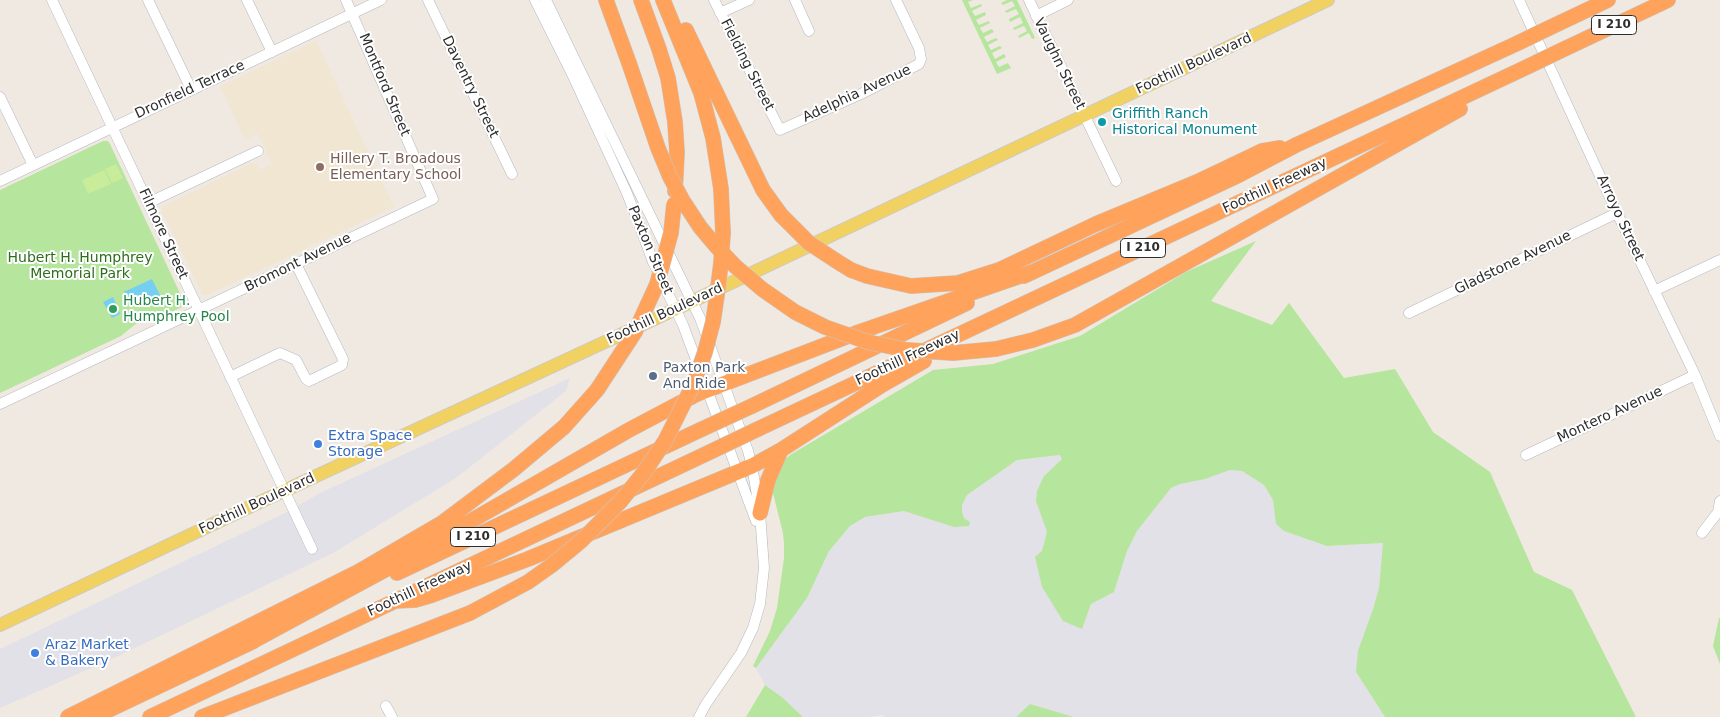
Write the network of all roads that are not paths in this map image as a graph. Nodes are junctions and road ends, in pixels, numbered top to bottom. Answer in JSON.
{"nodes":[{"id":1,"x":52,"y":0,"type":"edge"},
{"id":2,"x":148,"y":0,"type":"edge"},
{"id":3,"x":247,"y":0,"type":"edge"},
{"id":4,"x":346,"y":0,"type":"edge"},
{"id":5,"x":381,"y":0,"type":"edge"},
{"id":6,"x":428,"y":0,"type":"edge"},
{"id":7,"x":535,"y":0,"type":"edge"},
{"id":8,"x":546,"y":0,"type":"edge"},
{"id":9,"x":606,"y":0,"type":"edge"},
{"id":10,"x":641,"y":0,"type":"edge"},
{"id":11,"x":663,"y":0,"type":"edge"},
{"id":12,"x":671,"y":0,"type":"edge"},
{"id":13,"x":714,"y":0,"type":"edge"},
{"id":14,"x":749,"y":0,"type":"edge"},
{"id":15,"x":795,"y":0,"type":"edge"},
{"id":16,"x":896,"y":0,"type":"edge"},
{"id":17,"x":1028,"y":0,"type":"edge"},
{"id":18,"x":1068,"y":0,"type":"edge"},
{"id":19,"x":1328,"y":0,"type":"edge"},
{"id":20,"x":1519,"y":0,"type":"edge"},
{"id":21,"x":1608,"y":0,"type":"edge"},
{"id":22,"x":1668,"y":0,"type":"edge"},
{"id":23,"x":720,"y":13,"type":"junction"},
{"id":24,"x":352,"y":14,"type":"junction"},
{"id":25,"x":1036,"y":16,"type":"junction"},
{"id":26,"x":809,"y":31,"type":"dead end"},
{"id":27,"x":272,"y":52,"type":"junction"},
{"id":28,"x":1529,"y":66,"type":"junction"},
{"id":29,"x":191,"y":89,"type":"junction"},
{"id":30,"x":0,"y":97,"type":"edge"},
{"id":31,"x":1084,"y":116,"type":"junction"},
{"id":32,"x":112,"y":127,"type":"junction"},
{"id":33,"x":780,"y":130,"type":"joint"},
{"id":34,"x":1296,"y":145,"type":"junction"},
{"id":35,"x":258,"y":151,"type":"dead end"},
{"id":36,"x":33,"y":165,"type":"junction"},
{"id":37,"x":512,"y":174,"type":"dead end"},
{"id":38,"x":0,"y":181,"type":"edge"},
{"id":39,"x":1116,"y":181,"type":"dead end"},
{"id":40,"x":433,"y":199,"type":"joint"},
{"id":41,"x":148,"y":202,"type":"junction"},
{"id":42,"x":1617,"y":213,"type":"junction"},
{"id":43,"x":1720,"y":260,"type":"edge"},
{"id":44,"x":296,"y":264,"type":"junction"},
{"id":45,"x":1032,"y":272,"type":"junction"},
{"id":46,"x":1654,"y":291,"type":"junction"},
{"id":47,"x":1042,"y":296,"type":"junction"},
{"id":48,"x":692,"y":301,"type":"junction"},
{"id":49,"x":676,"y":309,"type":"junction"},
{"id":50,"x":199,"y":310,"type":"junction"},
{"id":51,"x":1409,"y":313,"type":"dead end"},
{"id":52,"x":1695,"y":375,"type":"junction"},
{"id":53,"x":230,"y":377,"type":"junction"},
{"id":54,"x":724,"y":383,"type":"junction"},
{"id":55,"x":707,"y":390,"type":"junction"},
{"id":56,"x":0,"y":404,"type":"edge"},
{"id":57,"x":1720,"y":436,"type":"edge"},
{"id":58,"x":781,"y":450,"type":"junction"},
{"id":59,"x":1526,"y":455,"type":"dead end"},
{"id":60,"x":745,"y":469,"type":"junction"},
{"id":61,"x":284,"y":491,"type":"junction"},
{"id":62,"x":1720,"y":500,"type":"edge"},
{"id":63,"x":760,"y":514,"type":"junction"},
{"id":64,"x":1702,"y":533,"type":"dead end"},
{"id":65,"x":760,"y":535,"type":"junction"},
{"id":66,"x":312,"y":549,"type":"dead end"},
{"id":67,"x":394,"y":601,"type":"junction"},
{"id":68,"x":0,"y":625,"type":"edge"},
{"id":69,"x":246,"y":645,"type":"junction"},
{"id":70,"x":386,"y":706,"type":"dead end"},
{"id":71,"x":68,"y":717,"type":"edge"},
{"id":72,"x":94,"y":717,"type":"edge"},
{"id":73,"x":150,"y":717,"type":"edge"},
{"id":74,"x":202,"y":717,"type":"edge"},
{"id":75,"x":392,"y":717,"type":"edge"},
{"id":76,"x":699,"y":717,"type":"edge"}],
"edges":[{"from":1,"to":32,"type":"street","name":"Filmore Street"},
{"from":2,"to":29,"type":"street"},
{"from":3,"to":27,"type":"street"},
{"from":4,"to":24,"type":"street","name":"Montford Street"},
{"from":5,"to":24,"type":"street","name":"Dronfield Terrace"},
{"from":6,"to":37,"type":"street","name":"Daventry Street"},
{"from":7,"to":49,"type":"street","name":"Paxton Street"},
{"from":8,"to":48,"type":"street","name":"Paxton Street"},
{"from":9,"to":28,"type":"highway","bridge":true},
{"from":10,"to":71,"type":"highway","bridge":true},
{"from":11,"to":74,"type":"highway","bridge":true},
{"from":12,"to":34,"type":"highway","bridge":true},
{"from":13,"to":23,"type":"street","name":"Fielding Street"},
{"from":14,"to":23,"type":"street"},
{"from":15,"to":26,"type":"street"},
{"from":16,"to":33,"type":"street","name":"Adelphia Avenue"},
{"from":17,"to":25,"type":"street","name":"Vaughn Street"},
{"from":18,"to":25,"type":"street"},
{"from":19,"to":31,"type":"main road","name":"Foothill Boulevard"},
{"from":20,"to":42,"type":"street","name":"Arroyo Street"},
{"from":21,"to":34,"type":"highway","name":"Foothill Freeway","number":"I 210","bridge":true},
{"from":22,"to":28,"type":"highway","name":"Foothill Freeway","number":"I 210","bridge":true},
{"from":23,"to":33,"type":"street","name":"Fielding Street"},
{"from":24,"to":27,"type":"street","name":"Dronfield Terrace"},
{"from":24,"to":40,"type":"street","name":"Montford Street"},
{"from":25,"to":31,"type":"street","name":"Vaughn Street"},
{"from":27,"to":29,"type":"street","name":"Dronfield Terrace"},
{"from":28,"to":47,"type":"highway","name":"Foothill Freeway","number":"I 210"},
{"from":29,"to":32,"type":"street","name":"Dronfield Terrace"},
{"from":30,"to":36,"type":"street"},
{"from":31,"to":39,"type":"street","name":"Vaughn Street"},
{"from":31,"to":48,"type":"main road","name":"Foothill Boulevard"},
{"from":32,"to":36,"type":"street","name":"Dronfield Terrace"},
{"from":32,"to":41,"type":"street","name":"Filmore Street"},
{"from":34,"to":45,"type":"highway","name":"Foothill Freeway","number":"I 210"},
{"from":35,"to":41,"type":"street"},
{"from":36,"to":38,"type":"street","name":"Dronfield Terrace"},
{"from":40,"to":44,"type":"street","name":"Bromont Avenue"},
{"from":41,"to":50,"type":"street","name":"Filmore Street"},
{"from":42,"to":46,"type":"street","name":"Arroyo Street"},
{"from":42,"to":51,"type":"street","name":"Gladstone Avenue"},
{"from":43,"to":46,"type":"street"},
{"from":44,"to":50,"type":"street","name":"Bromont Avenue"},
{"from":44,"to":53,"type":"street"},
{"from":45,"to":54,"type":"highway"},
{"from":45,"to":69,"type":"highway","name":"Foothill Freeway","number":"I 210","bridge":true},
{"from":46,"to":52,"type":"street","name":"Arroyo Street"},
{"from":47,"to":58,"type":"highway"},
{"from":47,"to":67,"type":"highway","name":"Foothill Freeway","number":"I 210","bridge":true},
{"from":48,"to":49,"type":"main road","name":"Foothill Boulevard"},
{"from":48,"to":54,"type":"street","name":"Paxton Street"},
{"from":49,"to":55,"type":"street","name":"Paxton Street"},
{"from":49,"to":61,"type":"main road","name":"Foothill Boulevard"},
{"from":50,"to":53,"type":"street","name":"Filmore Street"},
{"from":50,"to":56,"type":"street","name":"Bromont Avenue"},
{"from":52,"to":57,"type":"street","name":"Arroyo Street"},
{"from":52,"to":59,"type":"street","name":"Montero Avenue"},
{"from":53,"to":61,"type":"street","name":"Filmore Street"},
{"from":54,"to":55,"type":"highway"},
{"from":54,"to":60,"type":"street","name":"Paxton Street"},
{"from":55,"to":60,"type":"street","name":"Paxton Street"},
{"from":55,"to":69,"type":"highway"},
{"from":58,"to":60,"type":"highway"},
{"from":58,"to":63,"type":"highway"},
{"from":60,"to":63,"type":"street","name":"Paxton Street"},
{"from":60,"to":65,"type":"street","name":"Paxton Street"},
{"from":60,"to":67,"type":"highway"},
{"from":61,"to":66,"type":"street","name":"Filmore Street"},
{"from":61,"to":68,"type":"main road","name":"Foothill Boulevard"},
{"from":62,"to":64,"type":"street"},
{"from":63,"to":65,"type":"street","name":"Paxton Street"},
{"from":65,"to":76,"type":"street","name":"Paxton Street"},
{"from":67,"to":73,"type":"highway","name":"Foothill Freeway","number":"I 210"},
{"from":69,"to":72,"type":"highway","name":"Foothill Freeway","number":"I 210"},
{"from":70,"to":75,"type":"street"}]}
